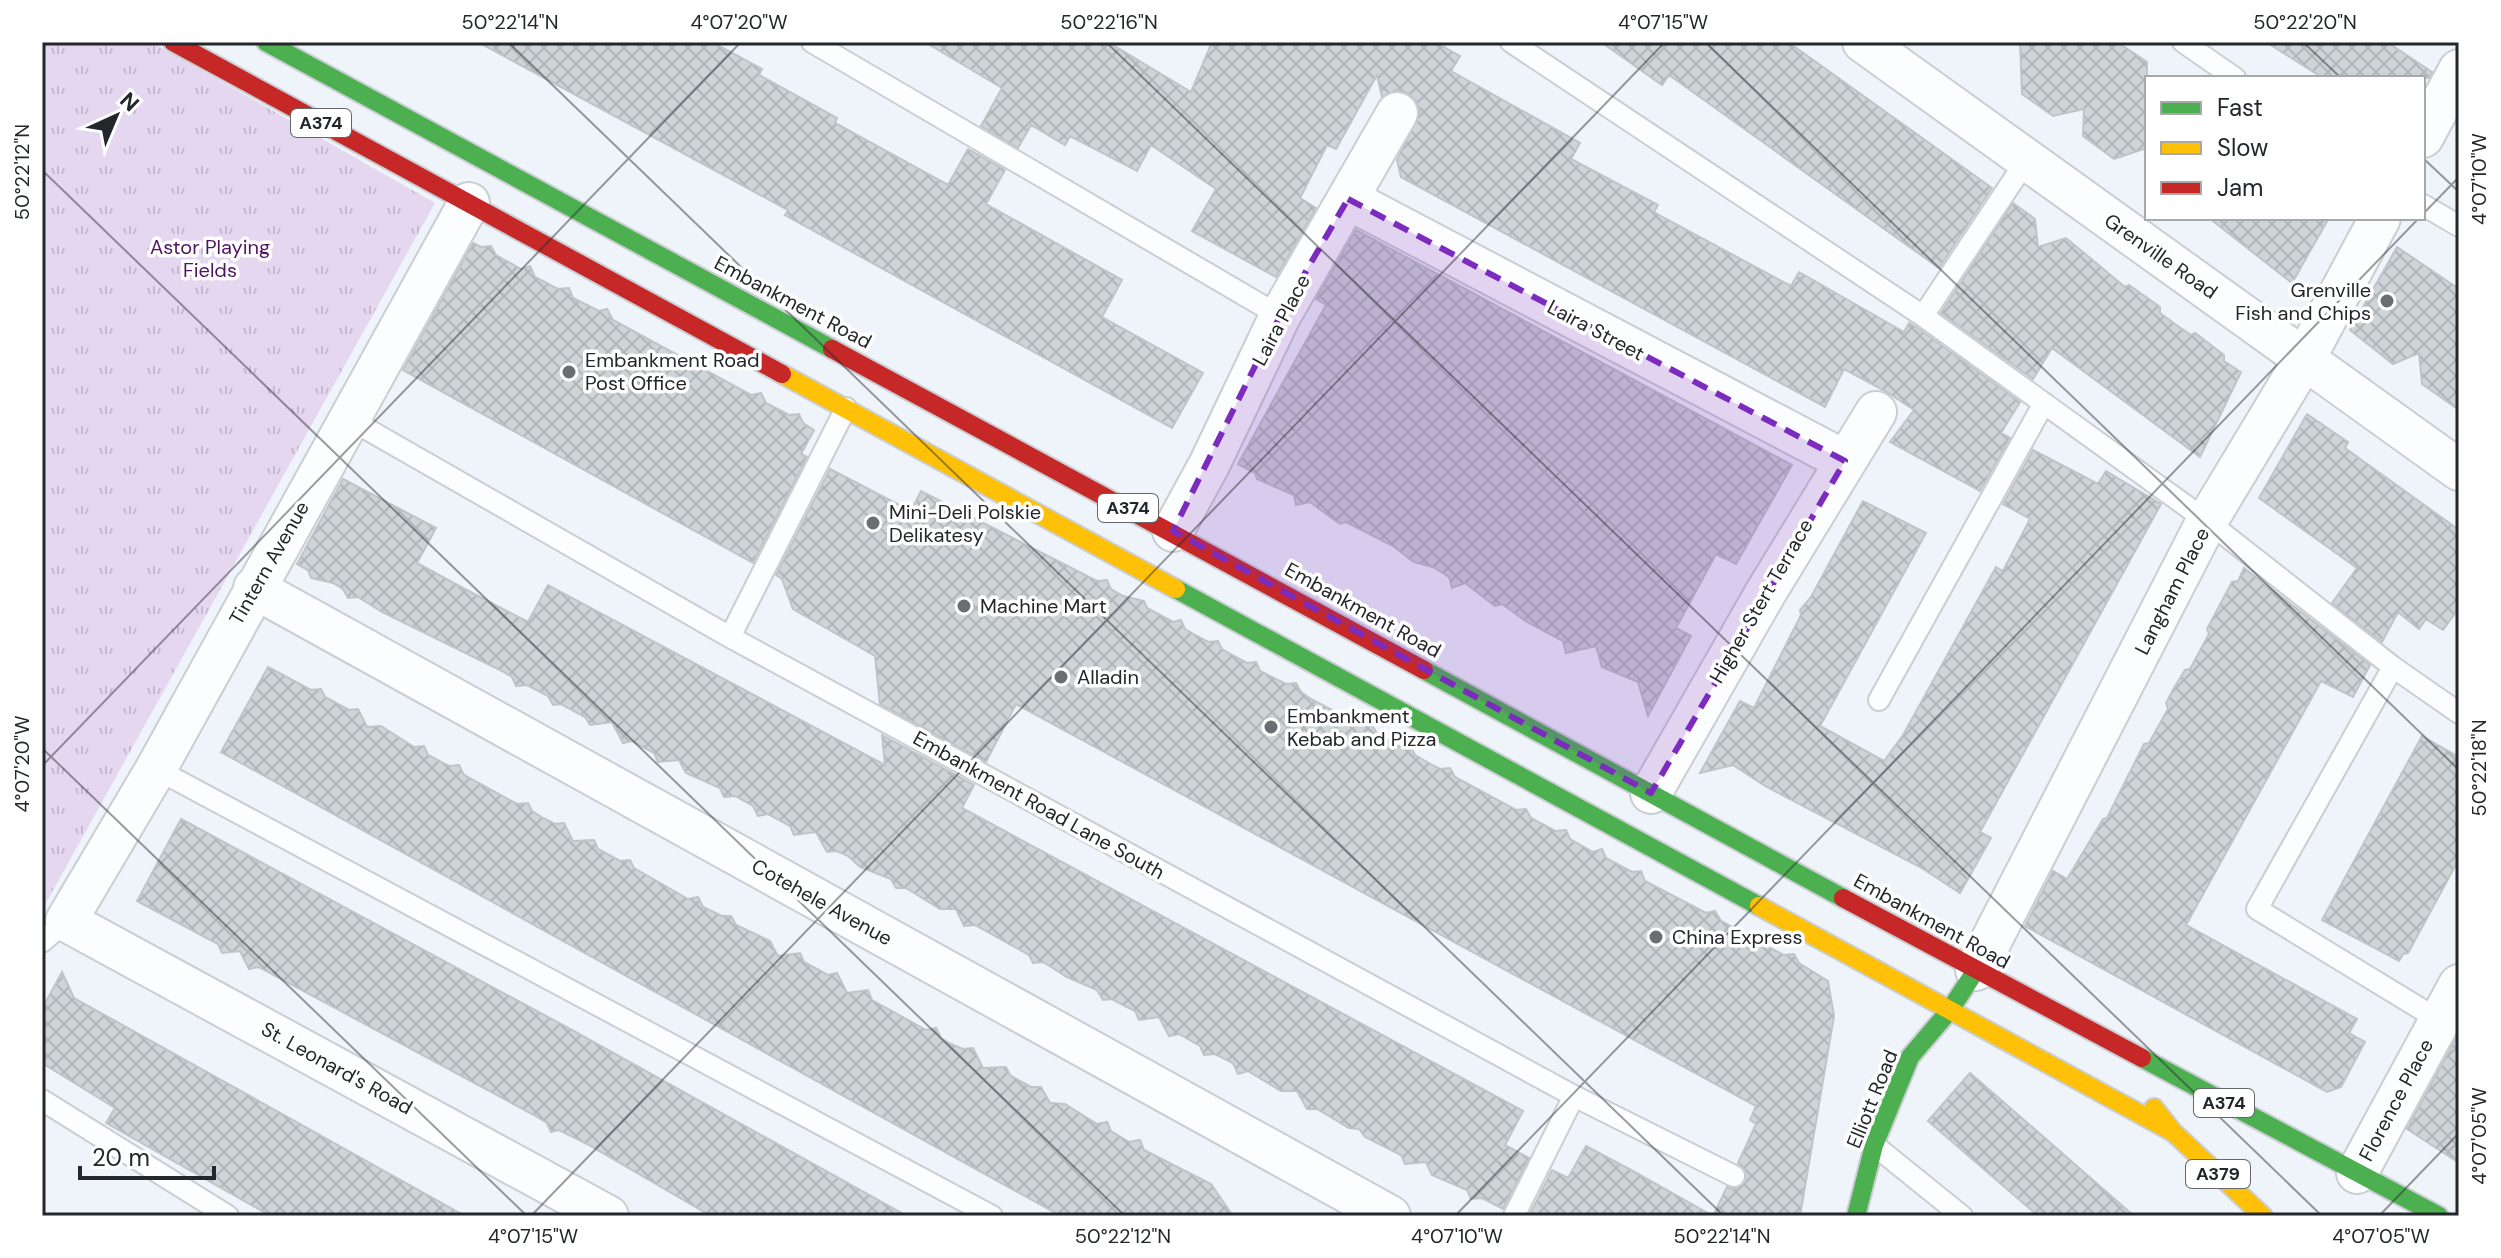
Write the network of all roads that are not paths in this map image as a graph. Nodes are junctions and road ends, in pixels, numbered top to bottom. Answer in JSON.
{"nodes":[{"id":1,"x":173,"y":42,"type":"edge"},
{"id":2,"x":266,"y":42,"type":"edge"},
{"id":3,"x":812,"y":42,"type":"edge"},
{"id":4,"x":1511,"y":42,"type":"edge"},
{"id":5,"x":2183,"y":42,"type":"edge"},
{"id":6,"x":2437,"y":42,"type":"edge"},
{"id":7,"x":1887,"y":49,"type":"edge"},
{"id":8,"x":2459,"y":58,"type":"edge"},
{"id":9,"x":2459,"y":70,"type":"edge"},
{"id":10,"x":2232,"y":76,"type":"edge"},
{"id":11,"x":1397,"y":113,"type":"dead end"},
{"id":12,"x":2425,"y":133,"type":"edge"},
{"id":13,"x":2026,"y":161,"type":"junction"},
{"id":14,"x":1348,"y":199,"type":"junction"},
{"id":15,"x":469,"y":203,"type":"junction"},
{"id":16,"x":2425,"y":206,"type":"edge"},
{"id":17,"x":2379,"y":220,"type":"edge"},
{"id":18,"x":2459,"y":226,"type":"edge"},
{"id":19,"x":1280,"y":316,"type":"junction"},
{"id":20,"x":1923,"y":316,"type":"junction"},
{"id":21,"x":2305,"y":358,"type":"junction"},
{"id":22,"x":2044,"y":403,"type":"junction"},
{"id":23,"x":846,"y":408,"type":"junction"},
{"id":24,"x":1876,"y":412,"type":"dead end"},
{"id":25,"x":351,"y":420,"type":"junction"},
{"id":26,"x":1845,"y":461,"type":"junction"},
{"id":27,"x":2459,"y":470,"type":"edge"},
{"id":28,"x":2207,"y":521,"type":"junction"},
{"id":29,"x":1173,"y":531,"type":"junction"},
{"id":30,"x":254,"y":588,"type":"junction"},
{"id":31,"x":730,"y":637,"type":"junction"},
{"id":32,"x":2393,"y":667,"type":"junction"},
{"id":33,"x":1879,"y":700,"type":"dead end"},
{"id":34,"x":2459,"y":713,"type":"edge"},
{"id":35,"x":156,"y":769,"type":"junction"},
{"id":36,"x":1651,"y":793,"type":"junction"},
{"id":37,"x":54,"y":931,"type":"edge"},
{"id":38,"x":1976,"y":970,"type":"junction"},
{"id":39,"x":2451,"y":1005,"type":"edge"},
{"id":40,"x":1950,"y":1010,"type":"junction"},
{"id":41,"x":2092,"y":1032,"type":"junction"},
{"id":42,"x":2119,"y":1065,"type":"dead end"},
{"id":43,"x":1574,"y":1096,"type":"junction"},
{"id":44,"x":2146,"y":1098,"type":"dead end"},
{"id":45,"x":42,"y":1100,"type":"edge"},
{"id":46,"x":2173,"y":1132,"type":"junction"},
{"id":47,"x":1874,"y":1145,"type":"junction"},
{"id":48,"x":2357,"y":1173,"type":"junction"},
{"id":49,"x":1734,"y":1176,"type":"dead end"},
{"id":50,"x":228,"y":1216,"type":"edge"},
{"id":51,"x":608,"y":1216,"type":"edge"},
{"id":52,"x":992,"y":1216,"type":"edge"},
{"id":53,"x":1390,"y":1216,"type":"edge"},
{"id":54,"x":1514,"y":1216,"type":"edge"},
{"id":55,"x":1856,"y":1216,"type":"edge"},
{"id":56,"x":1962,"y":1216,"type":"edge"},
{"id":57,"x":2263,"y":1216,"type":"edge"},
{"id":58,"x":2439,"y":1216,"type":"edge"}],
"edges":[{"from":1,"to":15,"type":"main road","number":"A374"},
{"from":2,"to":29,"type":"main road","name":"Embankment Road","number":"A374"},
{"from":3,"to":19,"type":"lane"},
{"from":4,"to":20,"type":"lane"},
{"from":5,"to":10,"type":"lane"},
{"from":6,"to":8,"type":"street"},
{"from":7,"to":13,"type":"street","name":"Grenville Road"},
{"from":9,"to":12,"type":"street"},
{"from":11,"to":14,"type":"street","name":"Laira Place"},
{"from":13,"to":20,"type":"lane"},
{"from":13,"to":21,"type":"street","name":"Grenville Road"},
{"from":14,"to":19,"type":"street","name":"Laira Place"},
{"from":14,"to":26,"type":"street","name":"Laira Street"},
{"from":15,"to":23,"type":"main road","number":"A374"},
{"from":15,"to":25,"type":"street","name":"Tintern Avenue"},
{"from":16,"to":18,"type":"lane"},
{"from":17,"to":21,"type":"street","name":"Langham Place"},
{"from":19,"to":29,"type":"street","name":"Laira Place"},
{"from":20,"to":22,"type":"lane"},
{"from":21,"to":27,"type":"street","name":"Grenville Road"},
{"from":21,"to":28,"type":"street","name":"Langham Place"},
{"from":22,"to":28,"type":"lane"},
{"from":22,"to":33,"type":"lane"},
{"from":23,"to":31,"type":"lane"},
{"from":23,"to":40,"type":"main road","number":"A374"},
{"from":24,"to":26,"type":"street","name":"Higher Stert Terrace"},
{"from":25,"to":30,"type":"street","name":"Tintern Avenue"},
{"from":25,"to":31,"type":"lane","name":"Embankment Road Lane South"},
{"from":26,"to":36,"type":"street","name":"Higher Stert Terrace"},
{"from":28,"to":32,"type":"lane"},
{"from":28,"to":38,"type":"street","name":"Langham Place"},
{"from":29,"to":36,"type":"main road","name":"Embankment Road","number":"A374"},
{"from":30,"to":35,"type":"street","name":"Tintern Avenue"},
{"from":30,"to":53,"type":"street","name":"Cotehele Avenue"},
{"from":31,"to":43,"type":"lane","name":"Embankment Road Lane South"},
{"from":32,"to":34,"type":"lane"},
{"from":32,"to":39,"type":"lane"},
{"from":35,"to":37,"type":"street","name":"Tintern Avenue"},
{"from":35,"to":52,"type":"lane"},
{"from":36,"to":38,"type":"main road","name":"Embankment Road","number":"A374"},
{"from":37,"to":51,"type":"street","name":"St. Leonard's Road"},
{"from":38,"to":40,"type":"main road","name":"Elliott Road"},
{"from":38,"to":41,"type":"main road","name":"Embankment Road","number":"A374"},
{"from":39,"to":48,"type":"street","name":"Florence Place"},
{"from":40,"to":46,"type":"main road","number":"A374"},
{"from":40,"to":47,"type":"main road","name":"Elliott Road"},
{"from":41,"to":42,"type":"main road","number":"A374"},
{"from":41,"to":48,"type":"main road","name":"Embankment Road","number":"A374"},
{"from":43,"to":49,"type":"lane","name":"Embankment Road Lane South"},
{"from":43,"to":54,"type":"lane"},
{"from":44,"to":46,"type":"main road","number":"A374"},
{"from":45,"to":50,"type":"lane"},
{"from":46,"to":57,"type":"main road","number":"A379"},
{"from":47,"to":55,"type":"main road","name":"Elliott Road"},
{"from":47,"to":56,"type":"lane"},
{"from":48,"to":58,"type":"main road","name":"Embankment Road","number":"A374"}]}
